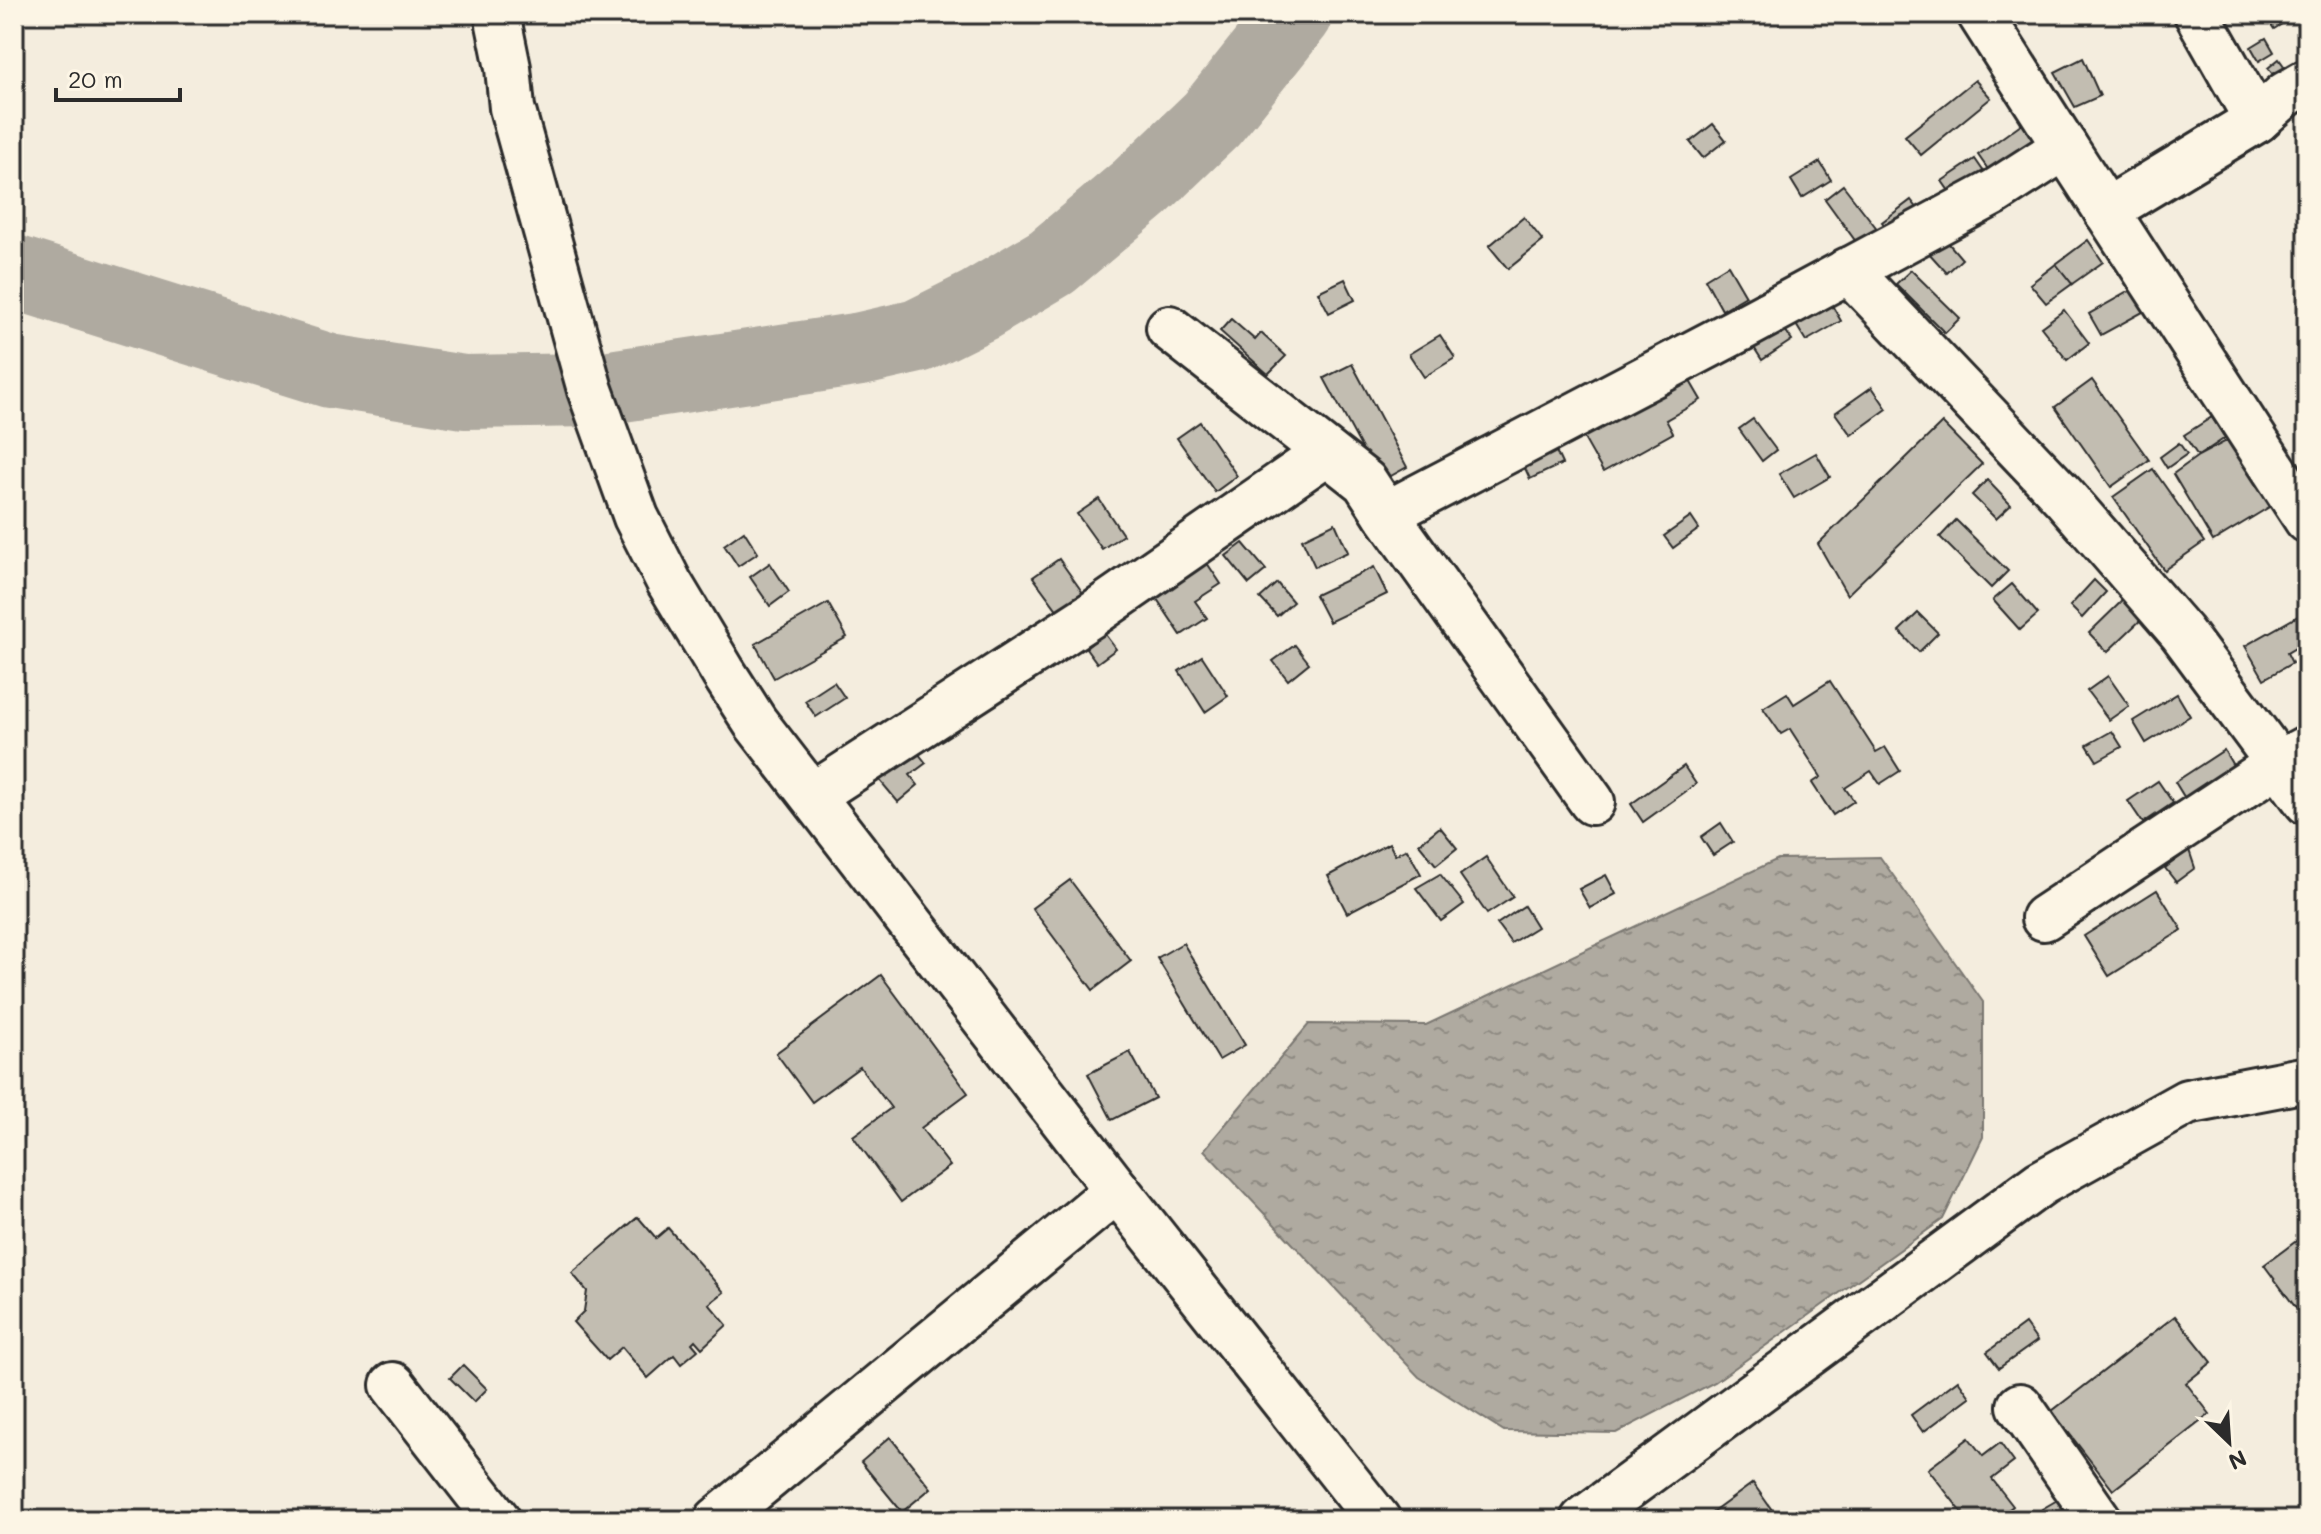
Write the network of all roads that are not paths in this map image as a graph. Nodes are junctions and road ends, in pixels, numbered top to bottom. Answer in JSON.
{"nodes":[{"id":1,"x":497,"y":14,"type":"edge"},
{"id":2,"x":1980,"y":14,"type":"edge"},
{"id":3,"x":2197,"y":14,"type":"edge"},
{"id":4,"x":2307,"y":82,"type":"edge"},
{"id":5,"x":2257,"y":120,"type":"junction"},
{"id":6,"x":2065,"y":147,"type":"junction"},
{"id":7,"x":2106,"y":211,"type":"junction"},
{"id":8,"x":1848,"y":270,"type":"junction"},
{"id":9,"x":1169,"y":328,"type":"dead end"},
{"id":10,"x":1326,"y":453,"type":"junction"},
{"id":11,"x":2302,"y":501,"type":"edge"},
{"id":12,"x":1386,"y":514,"type":"junction"},
{"id":13,"x":2293,"y":756,"type":"edge"},
{"id":14,"x":813,"y":795,"type":"junction"},
{"id":15,"x":1592,"y":802,"type":"dead end"},
{"id":16,"x":2307,"y":802,"type":"edge"},
{"id":17,"x":2044,"y":918,"type":"dead end"},
{"id":18,"x":2307,"y":1079,"type":"edge"},
{"id":19,"x":1117,"y":1190,"type":"junction"},
{"id":20,"x":393,"y":1385,"type":"dead end"},
{"id":21,"x":2020,"y":1406,"type":"dead end"},
{"id":22,"x":498,"y":1520,"type":"edge"},
{"id":23,"x":717,"y":1520,"type":"edge"},
{"id":24,"x":1378,"y":1520,"type":"edge"},
{"id":25,"x":1583,"y":1520,"type":"edge"},
{"id":26,"x":2099,"y":1520,"type":"edge"}],
"edges":[{"from":1,"to":14,"type":"street"},
{"from":2,"to":6,"type":"street"},
{"from":3,"to":5,"type":"street"},
{"from":4,"to":5,"type":"street"},
{"from":5,"to":7,"type":"street"},
{"from":6,"to":7,"type":"street"},
{"from":6,"to":8,"type":"street"},
{"from":7,"to":11,"type":"street"},
{"from":8,"to":12,"type":"street"},
{"from":8,"to":13,"type":"street"},
{"from":9,"to":10,"type":"street"},
{"from":10,"to":12,"type":"street"},
{"from":10,"to":14,"type":"street"},
{"from":12,"to":15,"type":"street"},
{"from":13,"to":16,"type":"street"},
{"from":13,"to":17,"type":"street"},
{"from":14,"to":19,"type":"street"},
{"from":18,"to":25,"type":"street"},
{"from":19,"to":23,"type":"street"},
{"from":19,"to":24,"type":"street"},
{"from":20,"to":22,"type":"street"},
{"from":21,"to":26,"type":"street"}]}
